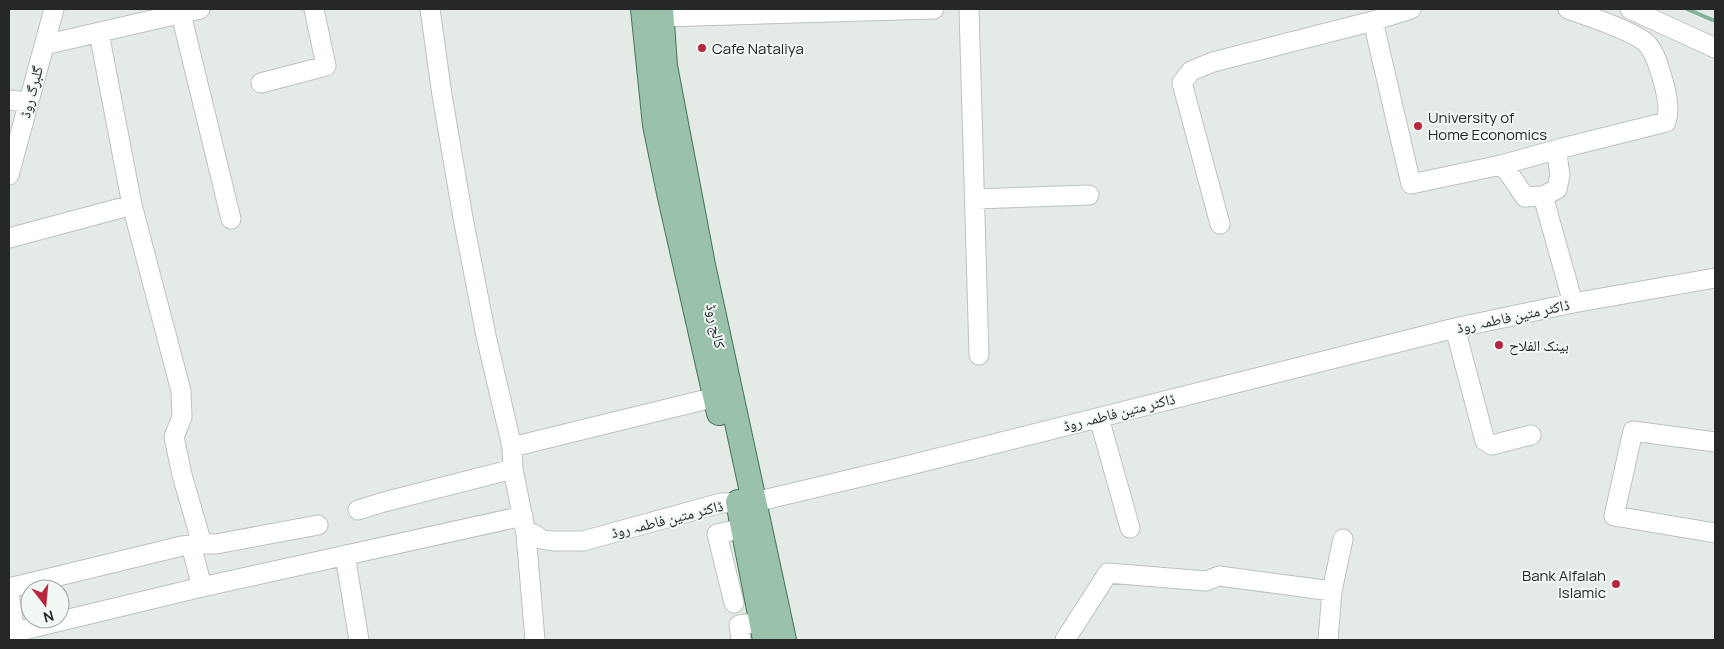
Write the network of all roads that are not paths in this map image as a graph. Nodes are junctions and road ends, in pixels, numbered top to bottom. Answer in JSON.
{"nodes":[{"id":1,"x":54,"y":9,"type":"edge"},
{"id":2,"x":200,"y":9,"type":"edge"},
{"id":3,"x":314,"y":9,"type":"edge"},
{"id":4,"x":430,"y":9,"type":"edge"},
{"id":5,"x":934,"y":9,"type":"edge"},
{"id":6,"x":970,"y":9,"type":"edge"},
{"id":7,"x":1411,"y":9,"type":"edge"},
{"id":8,"x":1568,"y":9,"type":"edge"},
{"id":9,"x":1630,"y":9,"type":"edge"},
{"id":10,"x":655,"y":12,"type":"edge"},
{"id":11,"x":181,"y":14,"type":"junction"},
{"id":12,"x":1373,"y":21,"type":"junction"},
{"id":13,"x":99,"y":33,"type":"junction"},
{"id":14,"x":44,"y":45,"type":"junction"},
{"id":15,"x":1715,"y":48,"type":"edge"},
{"id":16,"x":261,"y":83,"type":"dead end"},
{"id":17,"x":9,"y":100,"type":"edge"},
{"id":18,"x":28,"y":102,"type":"junction"},
{"id":19,"x":1562,"y":148,"type":"junction"},
{"id":20,"x":1501,"y":165,"type":"junction"},
{"id":21,"x":9,"y":175,"type":"edge"},
{"id":22,"x":1089,"y":195,"type":"dead end"},
{"id":23,"x":1543,"y":196,"type":"junction"},
{"id":24,"x":975,"y":199,"type":"junction"},
{"id":25,"x":132,"y":205,"type":"junction"},
{"id":26,"x":231,"y":219,"type":"dead end"},
{"id":27,"x":1220,"y":224,"type":"dead end"},
{"id":28,"x":9,"y":238,"type":"edge"},
{"id":29,"x":1715,"y":278,"type":"edge"},
{"id":30,"x":1573,"y":303,"type":"junction"},
{"id":31,"x":1455,"y":328,"type":"junction"},
{"id":32,"x":979,"y":355,"type":"dead end"},
{"id":33,"x":723,"y":396,"type":"junction"},
{"id":34,"x":1099,"y":418,"type":"junction"},
{"id":35,"x":1531,"y":435,"type":"dead end"},
{"id":36,"x":1715,"y":442,"type":"edge"},
{"id":37,"x":512,"y":448,"type":"junction"},
{"id":38,"x":515,"y":477,"type":"junction"},
{"id":39,"x":747,"y":503,"type":"junction"},
{"id":40,"x":358,"y":510,"type":"dead end"},
{"id":41,"x":522,"y":511,"type":"junction"},
{"id":42,"x":318,"y":525,"type":"dead end"},
{"id":43,"x":744,"y":528,"type":"junction"},
{"id":44,"x":1130,"y":528,"type":"dead end"},
{"id":45,"x":1715,"y":533,"type":"edge"},
{"id":46,"x":526,"y":534,"type":"junction"},
{"id":47,"x":1343,"y":539,"type":"dead end"},
{"id":48,"x":345,"y":555,"type":"junction"},
{"id":49,"x":198,"y":561,"type":"junction"},
{"id":50,"x":9,"y":588,"type":"edge"},
{"id":51,"x":1332,"y":591,"type":"junction"},
{"id":52,"x":9,"y":594,"type":"edge"},
{"id":53,"x":734,"y":604,"type":"dead end"},
{"id":54,"x":763,"y":631,"type":"edge"},
{"id":55,"x":16,"y":636,"type":"edge"},
{"id":56,"x":359,"y":640,"type":"edge"},
{"id":57,"x":534,"y":640,"type":"edge"},
{"id":58,"x":740,"y":640,"type":"edge"},
{"id":59,"x":784,"y":640,"type":"edge"},
{"id":60,"x":1065,"y":640,"type":"edge"},
{"id":61,"x":1328,"y":640,"type":"edge"}],
"edges":[{"from":1,"to":14,"type":"street","name":"گلبرگ روڈ"},
{"from":2,"to":11,"type":"street"},
{"from":3,"to":16,"type":"street"},
{"from":4,"to":37,"type":"street"},
{"from":5,"to":10,"type":"street"},
{"from":6,"to":24,"type":"street"},
{"from":7,"to":12,"type":"street"},
{"from":8,"to":19,"type":"street"},
{"from":9,"to":15,"type":"street"},
{"from":10,"to":33,"type":"main road","name":"کالج روڈ"},
{"from":11,"to":13,"type":"street"},
{"from":11,"to":26,"type":"street"},
{"from":12,"to":20,"type":"street"},
{"from":12,"to":27,"type":"street"},
{"from":13,"to":14,"type":"street"},
{"from":13,"to":25,"type":"street"},
{"from":14,"to":18,"type":"street","name":"گلبرگ روڈ"},
{"from":17,"to":18,"type":"street"},
{"from":18,"to":21,"type":"street","name":"گلبرگ روڈ"},
{"from":19,"to":20,"type":"street"},
{"from":19,"to":23,"type":"street"},
{"from":20,"to":23,"type":"street"},
{"from":22,"to":24,"type":"street"},
{"from":23,"to":30,"type":"street"},
{"from":24,"to":32,"type":"street"},
{"from":25,"to":28,"type":"street"},
{"from":25,"to":49,"type":"street"},
{"from":29,"to":30,"type":"street","name":"ڈاکٹر متین فاطمہ روڈ"},
{"from":30,"to":31,"type":"street","name":"ڈاکٹر متین فاطمہ روڈ"},
{"from":31,"to":34,"type":"street","name":"ڈاکٹر متین فاطمہ روڈ"},
{"from":31,"to":35,"type":"street"},
{"from":33,"to":37,"type":"street"},
{"from":33,"to":39,"type":"main road","name":"کالج روڈ"},
{"from":34,"to":39,"type":"street","name":"ڈاکٹر متین فاطمہ روڈ"},
{"from":34,"to":44,"type":"street"},
{"from":36,"to":45,"type":"street"},
{"from":37,"to":38,"type":"street"},
{"from":38,"to":40,"type":"street"},
{"from":38,"to":41,"type":"street"},
{"from":39,"to":43,"type":"main road","name":"کالج روڈ"},
{"from":39,"to":46,"type":"street","name":"ڈاکٹر متین فاطمہ روڈ"},
{"from":39,"to":59,"type":"main road","name":"کالج روڈ"},
{"from":41,"to":46,"type":"street"},
{"from":41,"to":48,"type":"street"},
{"from":42,"to":49,"type":"street"},
{"from":43,"to":53,"type":"street"},
{"from":43,"to":54,"type":"main road","name":"کالج روڈ"},
{"from":46,"to":57,"type":"street"},
{"from":47,"to":51,"type":"street"},
{"from":48,"to":49,"type":"street"},
{"from":48,"to":56,"type":"street"},
{"from":49,"to":50,"type":"street"},
{"from":49,"to":55,"type":"street"},
{"from":51,"to":60,"type":"street"},
{"from":51,"to":61,"type":"street"},
{"from":52,"to":55,"type":"street"},
{"from":54,"to":58,"type":"street"}]}
